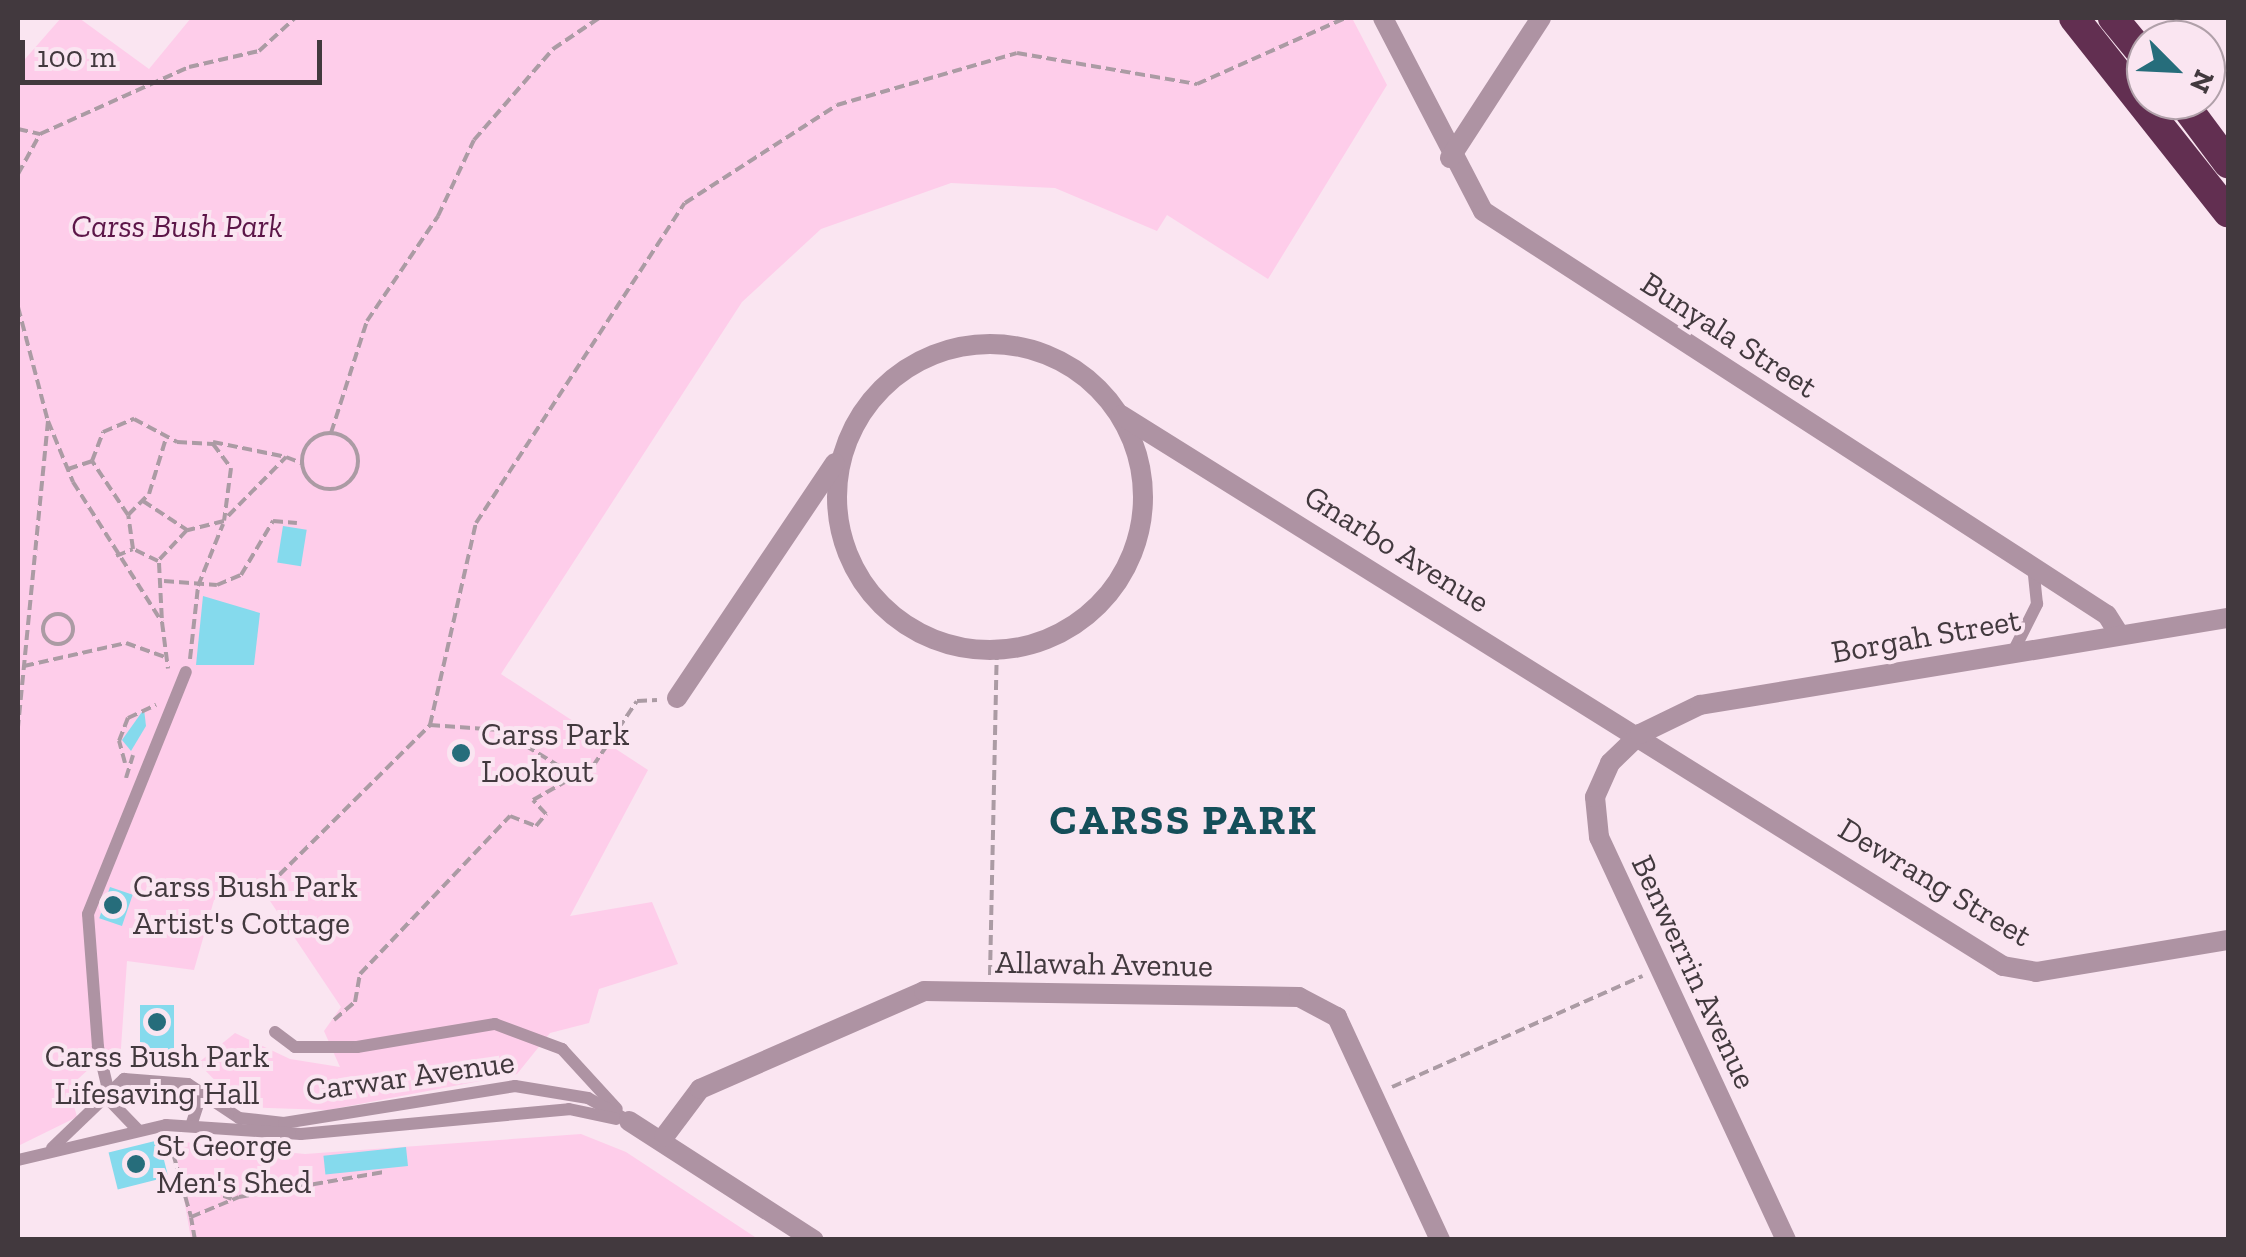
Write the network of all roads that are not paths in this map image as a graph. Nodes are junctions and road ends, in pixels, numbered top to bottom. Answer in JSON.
{"nodes":[{"id":1,"x":1383,"y":18,"type":"edge"},
{"id":2,"x":1541,"y":18,"type":"edge"},
{"id":3,"x":2074,"y":18,"type":"edge"},
{"id":4,"x":2196,"y":120,"type":"edge"},
{"id":5,"x":1450,"y":158,"type":"junction"},
{"id":6,"x":2228,"y":164,"type":"edge"},
{"id":7,"x":2228,"y":212,"type":"edge"},
{"id":8,"x":1121,"y":415,"type":"junction"},
{"id":9,"x":839,"y":457,"type":"junction"},
{"id":10,"x":2033,"y":568,"type":"junction"},
{"id":11,"x":2228,"y":618,"type":"edge"},
{"id":12,"x":2119,"y":634,"type":"junction"},
{"id":13,"x":2014,"y":652,"type":"junction"},
{"id":14,"x":186,"y":672,"type":"road end"},
{"id":15,"x":676,"y":698,"type":"road end"},
{"id":16,"x":1640,"y":734,"type":"junction"},
{"id":17,"x":2228,"y":940,"type":"edge"},
{"id":18,"x":275,"y":1032,"type":"dead end"},
{"id":19,"x":188,"y":1084,"type":"junction"},
{"id":20,"x":112,"y":1088,"type":"junction"},
{"id":21,"x":629,"y":1121,"type":"junction"},
{"id":22,"x":191,"y":1126,"type":"junction"},
{"id":23,"x":138,"y":1130,"type":"junction"},
{"id":24,"x":664,"y":1137,"type":"junction"},
{"id":25,"x":52,"y":1148,"type":"junction"},
{"id":26,"x":18,"y":1160,"type":"edge"},
{"id":27,"x":814,"y":1240,"type":"edge"},
{"id":28,"x":1440,"y":1240,"type":"edge"},
{"id":29,"x":1786,"y":1240,"type":"edge"}],
"edges":[{"from":1,"to":5,"type":"street","name":"Bunyala Street"},
{"from":2,"to":5,"type":"street"},
{"from":3,"to":7,"type":"highway"},
{"from":4,"to":6,"type":"highway"},
{"from":5,"to":10,"type":"street","name":"Bunyala Street"},
{"from":8,"to":9,"type":"street","name":"Gnarbo Avenue"},
{"from":8,"to":9,"type":"street"},
{"from":8,"to":16,"type":"street","name":"Gnarbo Avenue"},
{"from":9,"to":15,"type":"street","name":"Gnarbo Avenue"},
{"from":10,"to":12,"type":"street","name":"Bunyala Street"},
{"from":10,"to":13,"type":"lane"},
{"from":11,"to":12,"type":"street","name":"Borgah Street"},
{"from":12,"to":13,"type":"street","name":"Borgah Street"},
{"from":13,"to":16,"type":"street","name":"Borgah Street"},
{"from":14,"to":20,"type":"lane"},
{"from":16,"to":17,"type":"street","name":"Dewrang Street"},
{"from":16,"to":29,"type":"street","name":"Benwerrin Avenue"},
{"from":18,"to":21,"type":"lane"},
{"from":19,"to":20,"type":"lane"},
{"from":19,"to":21,"type":"lane","name":"Carwar Avenue"},
{"from":19,"to":22,"type":"lane"},
{"from":20,"to":23,"type":"lane"},
{"from":20,"to":25,"type":"lane","name":"Carwar Avenue"},
{"from":21,"to":22,"type":"lane","name":"Carwar Avenue"},
{"from":21,"to":24,"type":"street","name":"Carwar Avenue"},
{"from":22,"to":23,"type":"lane","name":"Carwar Avenue"},
{"from":23,"to":25,"type":"lane","name":"Carwar Avenue"},
{"from":24,"to":27,"type":"street","name":"Carwar Avenue"},
{"from":24,"to":28,"type":"street","name":"Allawah Avenue"},
{"from":25,"to":26,"type":"lane","name":"Carwar Avenue"}]}
